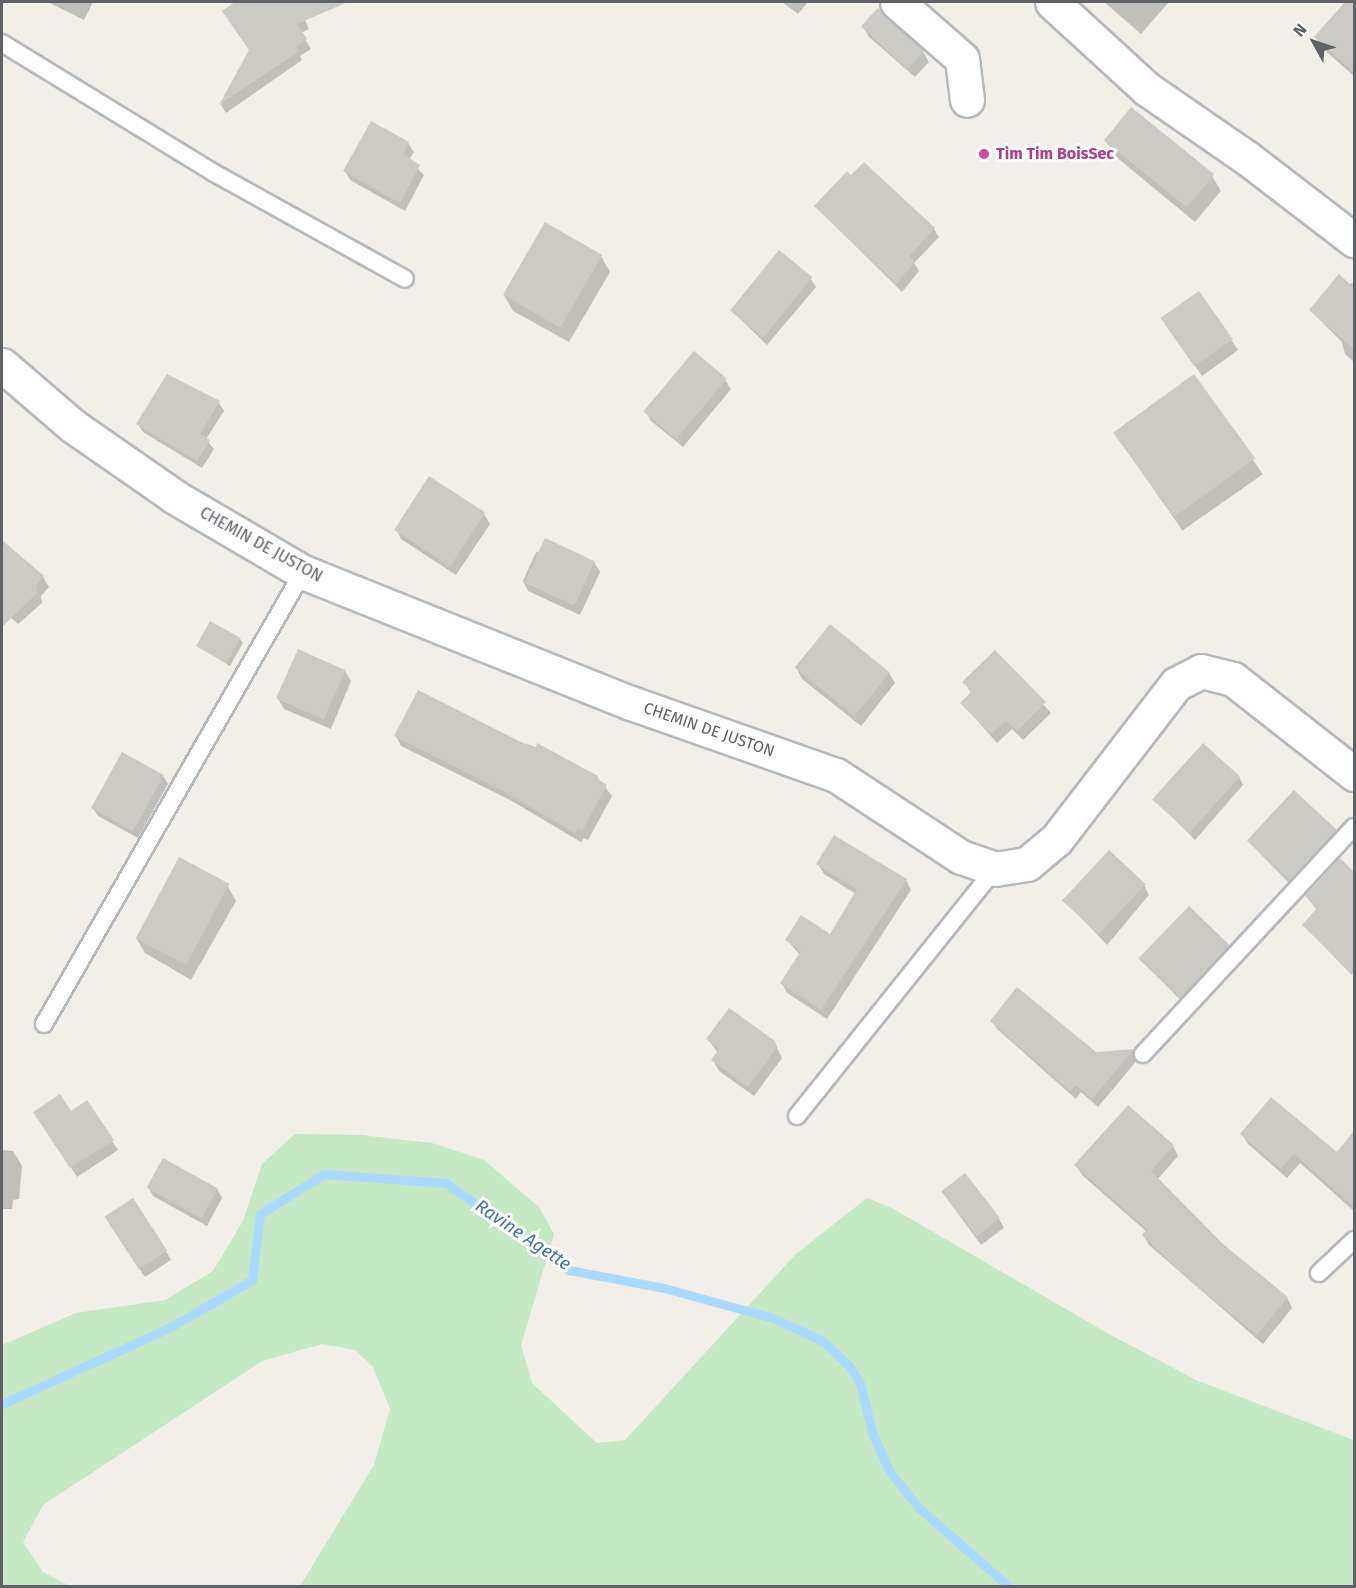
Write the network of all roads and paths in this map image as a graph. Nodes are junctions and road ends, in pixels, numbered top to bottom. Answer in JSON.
{"nodes":[{"id":1,"x":897,"y":2,"type":"edge"},
{"id":2,"x":1052,"y":2,"type":"edge"},
{"id":3,"x":2,"y":43,"type":"edge"},
{"id":4,"x":967,"y":100,"type":"dead end"},
{"id":5,"x":1354,"y":240,"type":"edge"},
{"id":6,"x":405,"y":279,"type":"dead end"},
{"id":7,"x":2,"y":364,"type":"edge"},
{"id":8,"x":303,"y":572,"type":"junction"},
{"id":9,"x":1354,"y":774,"type":"edge"},
{"id":10,"x":1354,"y":826,"type":"edge"},
{"id":11,"x":995,"y":869,"type":"junction"},
{"id":12,"x":44,"y":1024,"type":"dead end"},
{"id":13,"x":1143,"y":1054,"type":"dead end"},
{"id":14,"x":797,"y":1116,"type":"dead end"},
{"id":15,"x":1354,"y":1240,"type":"edge"},
{"id":16,"x":1319,"y":1273,"type":"dead end"}],
"edges":[{"from":1,"to":4,"type":"street"},
{"from":2,"to":5,"type":"street"},
{"from":3,"to":6,"type":"lane"},
{"from":7,"to":8,"type":"street","name":"CHEMIN DE JUSTON"},
{"from":8,"to":11,"type":"street","name":"CHEMIN DE JUSTON"},
{"from":8,"to":12,"type":"lane"},
{"from":9,"to":11,"type":"street","name":"CHEMIN DE JUSTON"},
{"from":10,"to":13,"type":"lane"},
{"from":11,"to":14,"type":"lane"},
{"from":15,"to":16,"type":"lane"}]}
